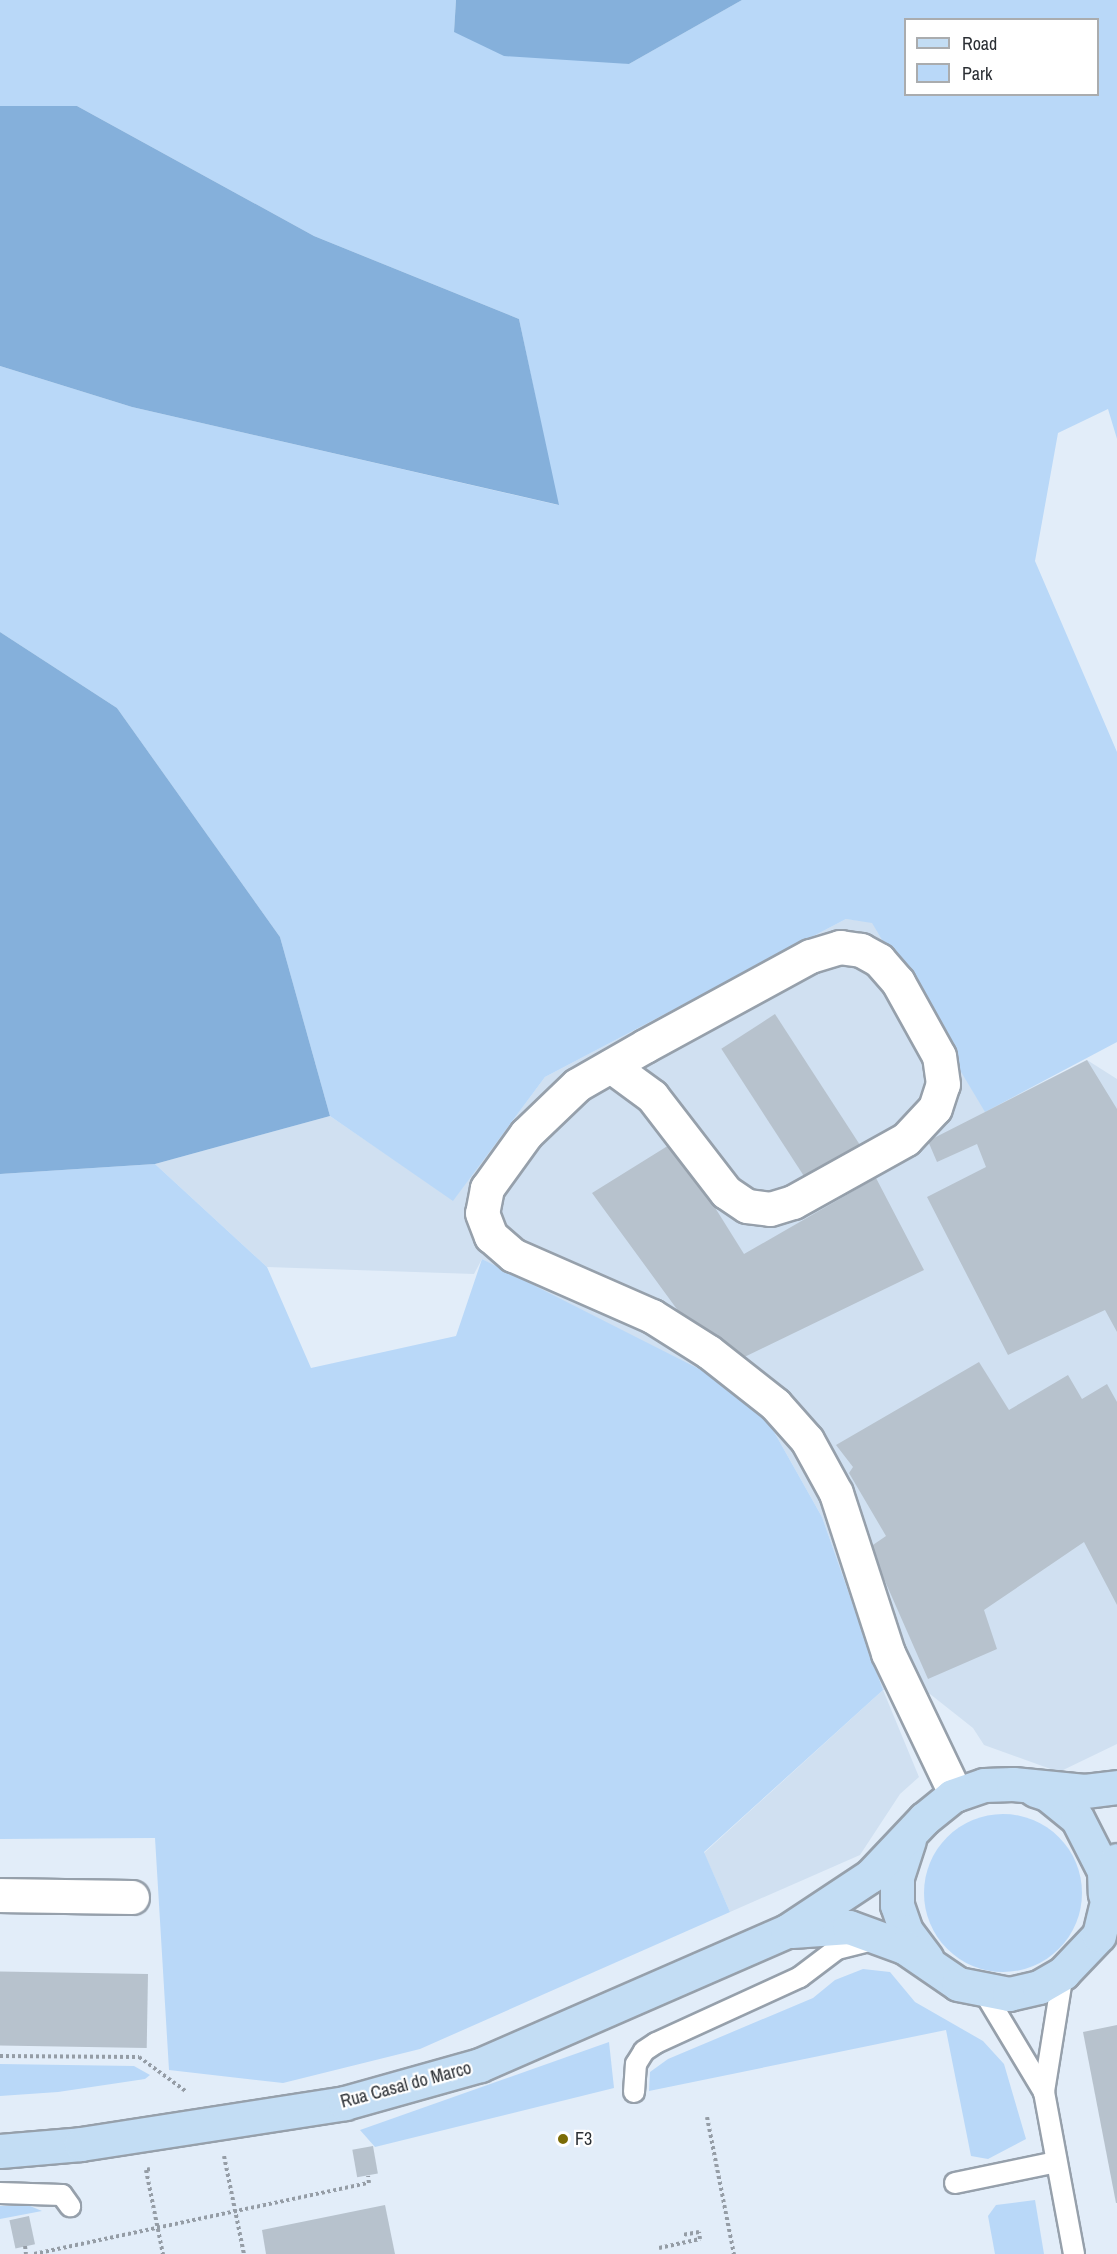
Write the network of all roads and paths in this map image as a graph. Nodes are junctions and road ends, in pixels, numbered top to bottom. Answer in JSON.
{"nodes":[{"id":1,"x":611,"y":1066,"type":"junction"},
{"id":2,"x":1013,"y":1784,"type":"junction"},
{"id":3,"x":1117,"y":1787,"type":"edge"},
{"id":4,"x":956,"y":1795,"type":"junction"},
{"id":5,"x":924,"y":1819,"type":"junction"},
{"id":6,"x":1117,"y":1860,"type":"edge"},
{"id":7,"x":0,"y":1894,"type":"edge"},
{"id":8,"x":132,"y":1897,"type":"dead end"},
{"id":9,"x":1106,"y":1904,"type":"junction"},
{"id":10,"x":787,"y":1931,"type":"junction"},
{"id":11,"x":893,"y":1942,"type":"junction"},
{"id":12,"x":932,"y":1967,"type":"junction"},
{"id":13,"x":1063,"y":1973,"type":"junction"},
{"id":14,"x":984,"y":1992,"type":"junction"},
{"id":15,"x":0,"y":2056,"type":"edge"},
{"id":16,"x":634,"y":2091,"type":"dead end"},
{"id":17,"x":1044,"y":2092,"type":"junction"},
{"id":18,"x":707,"y":2117,"type":"dead end"},
{"id":19,"x":210,"y":2126,"type":"junction"},
{"id":20,"x":0,"y":2151,"type":"edge"},
{"id":21,"x":1056,"y":2162,"type":"junction"},
{"id":22,"x":157,"y":2168,"type":"dead end"},
{"id":23,"x":368,"y":2176,"type":"dead end"},
{"id":24,"x":955,"y":2183,"type":"dead end"},
{"id":25,"x":0,"y":2193,"type":"edge"},
{"id":26,"x":70,"y":2206,"type":"dead end"},
{"id":27,"x":236,"y":2211,"type":"junction"},
{"id":28,"x":158,"y":2228,"type":"junction"},
{"id":29,"x":682,"y":2235,"type":"dead end"},
{"id":30,"x":25,"y":2246,"type":"dead end"},
{"id":31,"x":659,"y":2248,"type":"dead end"},
{"id":32,"x":26,"y":2254,"type":"edge"},
{"id":33,"x":34,"y":2254,"type":"edge"},
{"id":34,"x":163,"y":2254,"type":"edge"},
{"id":35,"x":244,"y":2254,"type":"edge"},
{"id":36,"x":734,"y":2254,"type":"edge"},
{"id":37,"x":1074,"y":2254,"type":"edge"}],
"edges":[{"from":1,"to":1,"type":"street"},
{"from":1,"to":4,"type":"street"},
{"from":2,"to":3,"type":"main road","name":"Rua Casal do Marco"},
{"from":2,"to":4,"type":"main road","name":"Rua Casal do Marco"},
{"from":2,"to":9,"type":"main road","name":"Rua Casal do Marco"},
{"from":4,"to":5,"type":"main road","name":"Rua Casal do Marco"},
{"from":5,"to":10,"type":"main road","name":"Rua Casal do Marco"},
{"from":5,"to":12,"type":"main road","name":"Rua Casal do Marco"},
{"from":6,"to":9,"type":"main road","name":"Rua Casal do Marco"},
{"from":7,"to":8,"type":"street"},
{"from":9,"to":13,"type":"main road","name":"Rua Casal do Marco"},
{"from":10,"to":11,"type":"main road","name":"Rua Casal do Marco"},
{"from":10,"to":19,"type":"main road","name":"Rua Casal do Marco"},
{"from":11,"to":12,"type":"main road","name":"Rua Casal do Marco"},
{"from":11,"to":16,"type":"lane"},
{"from":12,"to":14,"type":"main road","name":"Rua Casal do Marco"},
{"from":13,"to":14,"type":"main road","name":"Rua Casal do Marco"},
{"from":13,"to":17,"type":"lane"},
{"from":14,"to":17,"type":"lane"},
{"from":15,"to":19,"type":"path"},
{"from":17,"to":21,"type":"lane"},
{"from":18,"to":36,"type":"path"},
{"from":19,"to":20,"type":"main road","name":"Rua Casal do Marco"},
{"from":19,"to":27,"type":"path"},
{"from":21,"to":24,"type":"lane"},
{"from":21,"to":37,"type":"lane"},
{"from":22,"to":28,"type":"path"},
{"from":23,"to":27,"type":"path"},
{"from":25,"to":26,"type":"lane"},
{"from":27,"to":28,"type":"path"},
{"from":27,"to":35,"type":"path"},
{"from":28,"to":33,"type":"path"},
{"from":28,"to":34,"type":"path"},
{"from":29,"to":31,"type":"path"},
{"from":30,"to":32,"type":"path"}]}
